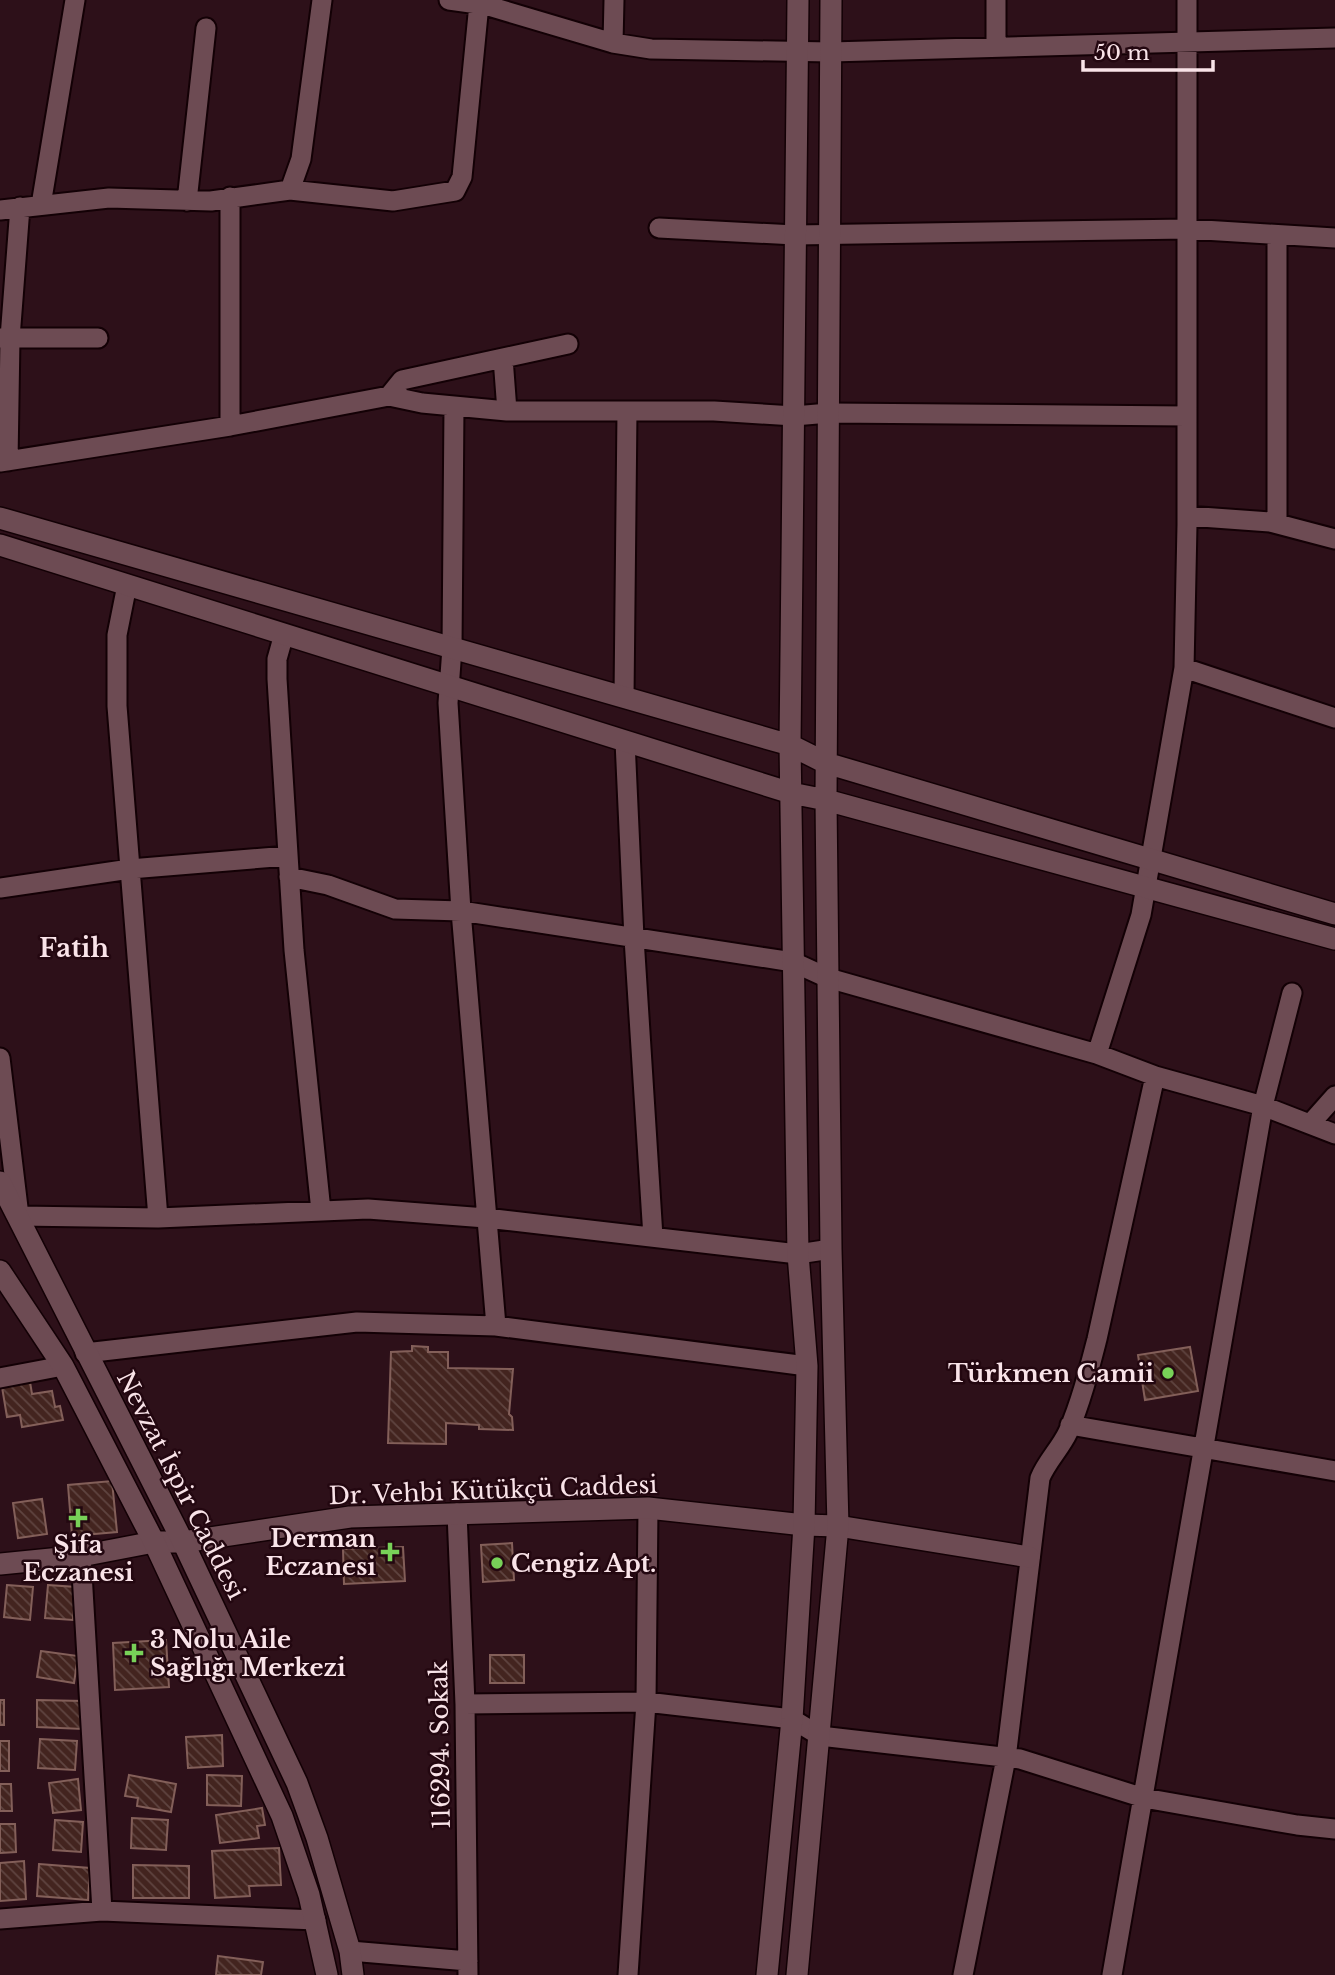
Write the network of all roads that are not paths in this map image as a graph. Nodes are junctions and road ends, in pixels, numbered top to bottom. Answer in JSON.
{"nodes":[{"id":1,"x":75,"y":0,"type":"edge"},
{"id":2,"x":322,"y":0,"type":"edge"},
{"id":3,"x":449,"y":0,"type":"edge"},
{"id":4,"x":614,"y":0,"type":"edge"},
{"id":5,"x":798,"y":0,"type":"edge"},
{"id":6,"x":831,"y":0,"type":"edge"},
{"id":7,"x":996,"y":0,"type":"edge"},
{"id":8,"x":1187,"y":0,"type":"edge"},
{"id":9,"x":483,"y":3,"type":"edge"},
{"id":10,"x":206,"y":28,"type":"dead end"},
{"id":11,"x":1335,"y":38,"type":"edge"},
{"id":12,"x":1187,"y":41,"type":"junction"},
{"id":13,"x":614,"y":43,"type":"junction"},
{"id":14,"x":996,"y":47,"type":"junction"},
{"id":15,"x":797,"y":51,"type":"junction"},
{"id":16,"x":831,"y":52,"type":"junction"},
{"id":17,"x":290,"y":190,"type":"junction"},
{"id":18,"x":230,"y":197,"type":"junction"},
{"id":19,"x":187,"y":201,"type":"junction"},
{"id":20,"x":41,"y":205,"type":"junction"},
{"id":21,"x":20,"y":207,"type":"junction"},
{"id":22,"x":0,"y":210,"type":"edge"},
{"id":23,"x":659,"y":228,"type":"dead end"},
{"id":24,"x":1186,"y":229,"type":"junction"},
{"id":25,"x":830,"y":234,"type":"junction"},
{"id":26,"x":1276,"y":234,"type":"junction"},
{"id":27,"x":795,"y":235,"type":"junction"},
{"id":28,"x":1335,"y":238,"type":"edge"},
{"id":29,"x":5,"y":338,"type":"edge"},
{"id":30,"x":98,"y":338,"type":"dead end"},
{"id":31,"x":568,"y":344,"type":"dead end"},
{"id":32,"x":503,"y":358,"type":"junction"},
{"id":33,"x":389,"y":396,"type":"junction"},
{"id":34,"x":454,"y":406,"type":"junction"},
{"id":35,"x":508,"y":411,"type":"junction"},
{"id":36,"x":627,"y":411,"type":"junction"},
{"id":37,"x":829,"y":413,"type":"junction"},
{"id":38,"x":794,"y":416,"type":"junction"},
{"id":39,"x":1186,"y":416,"type":"junction"},
{"id":40,"x":230,"y":426,"type":"junction"},
{"id":41,"x":4,"y":462,"type":"edge"},
{"id":42,"x":1187,"y":516,"type":"junction"},
{"id":43,"x":0,"y":519,"type":"edge"},
{"id":44,"x":1278,"y":523,"type":"junction"},
{"id":45,"x":1335,"y":539,"type":"edge"},
{"id":46,"x":0,"y":545,"type":"edge"},
{"id":47,"x":127,"y":585,"type":"junction"},
{"id":48,"x":284,"y":634,"type":"junction"},
{"id":49,"x":452,"y":648,"type":"junction"},
{"id":50,"x":1184,"y":668,"type":"junction"},
{"id":51,"x":449,"y":686,"type":"junction"},
{"id":52,"x":624,"y":697,"type":"junction"},
{"id":53,"x":1335,"y":718,"type":"edge"},
{"id":54,"x":625,"y":741,"type":"junction"},
{"id":55,"x":790,"y":745,"type":"junction"},
{"id":56,"x":826,"y":763,"type":"junction"},
{"id":57,"x":791,"y":793,"type":"junction"},
{"id":58,"x":826,"y":800,"type":"junction"},
{"id":59,"x":288,"y":856,"type":"junction"},
{"id":60,"x":1152,"y":860,"type":"junction"},
{"id":61,"x":130,"y":869,"type":"junction"},
{"id":62,"x":289,"y":877,"type":"junction"},
{"id":63,"x":1146,"y":887,"type":"junction"},
{"id":64,"x":0,"y":888,"type":"edge"},
{"id":65,"x":461,"y":911,"type":"junction"},
{"id":66,"x":1335,"y":914,"type":"edge"},
{"id":67,"x":634,"y":938,"type":"junction"},
{"id":68,"x":1335,"y":939,"type":"edge"},
{"id":69,"x":793,"y":962,"type":"junction"},
{"id":70,"x":828,"y":978,"type":"junction"},
{"id":71,"x":1292,"y":993,"type":"dead end"},
{"id":72,"x":1097,"y":1054,"type":"junction"},
{"id":73,"x":0,"y":1058,"type":"edge"},
{"id":74,"x":1155,"y":1076,"type":"junction"},
{"id":75,"x":1335,"y":1096,"type":"edge"},
{"id":76,"x":1263,"y":1106,"type":"junction"},
{"id":77,"x":1311,"y":1123,"type":"junction"},
{"id":78,"x":1335,"y":1134,"type":"edge"},
{"id":79,"x":0,"y":1182,"type":"edge"},
{"id":80,"x":321,"y":1210,"type":"junction"},
{"id":81,"x":19,"y":1216,"type":"junction"},
{"id":82,"x":158,"y":1218,"type":"junction"},
{"id":83,"x":486,"y":1218,"type":"junction"},
{"id":84,"x":653,"y":1237,"type":"junction"},
{"id":85,"x":831,"y":1249,"type":"junction"},
{"id":86,"x":797,"y":1254,"type":"junction"},
{"id":87,"x":0,"y":1271,"type":"edge"},
{"id":88,"x":496,"y":1326,"type":"junction"},
{"id":89,"x":85,"y":1353,"type":"junction"},
{"id":90,"x":63,"y":1366,"type":"junction"},
{"id":91,"x":807,"y":1366,"type":"junction"},
{"id":92,"x":0,"y":1378,"type":"edge"},
{"id":93,"x":1070,"y":1425,"type":"junction"},
{"id":94,"x":1202,"y":1449,"type":"junction"},
{"id":95,"x":1335,"y":1471,"type":"edge"},
{"id":96,"x":648,"y":1508,"type":"junction"},
{"id":97,"x":457,"y":1513,"type":"junction"},
{"id":98,"x":804,"y":1525,"type":"junction"},
{"id":99,"x":838,"y":1526,"type":"junction"},
{"id":100,"x":154,"y":1542,"type":"junction"},
{"id":101,"x":183,"y":1542,"type":"junction"},
{"id":102,"x":81,"y":1556,"type":"junction"},
{"id":103,"x":1029,"y":1557,"type":"junction"},
{"id":104,"x":0,"y":1564,"type":"edge"},
{"id":105,"x":646,"y":1702,"type":"junction"},
{"id":106,"x":465,"y":1704,"type":"junction"},
{"id":107,"x":792,"y":1719,"type":"junction"},
{"id":108,"x":820,"y":1736,"type":"junction"},
{"id":109,"x":1006,"y":1758,"type":"junction"},
{"id":110,"x":1143,"y":1798,"type":"junction"},
{"id":111,"x":1335,"y":1829,"type":"edge"},
{"id":112,"x":102,"y":1911,"type":"junction"},
{"id":113,"x":0,"y":1919,"type":"edge"},
{"id":114,"x":316,"y":1920,"type":"junction"},
{"id":115,"x":350,"y":1951,"type":"junction"},
{"id":116,"x":468,"y":1968,"type":"edge"},
{"id":117,"x":327,"y":1975,"type":"edge"},
{"id":118,"x":353,"y":1975,"type":"edge"},
{"id":119,"x":628,"y":1975,"type":"edge"},
{"id":120,"x":767,"y":1975,"type":"edge"},
{"id":121,"x":797,"y":1975,"type":"edge"},
{"id":122,"x":963,"y":1975,"type":"edge"},
{"id":123,"x":1112,"y":1975,"type":"edge"}],
"edges":[{"from":1,"to":20,"type":"street"},
{"from":2,"to":17,"type":"street"},
{"from":3,"to":9,"type":"street"},
{"from":4,"to":13,"type":"street"},
{"from":5,"to":15,"type":"main road"},
{"from":6,"to":16,"type":"main road"},
{"from":7,"to":14,"type":"street"},
{"from":8,"to":12,"type":"street"},
{"from":9,"to":13,"type":"street"},
{"from":9,"to":17,"type":"street"},
{"from":10,"to":19,"type":"street"},
{"from":11,"to":12,"type":"street"},
{"from":12,"to":14,"type":"street"},
{"from":12,"to":24,"type":"street"},
{"from":13,"to":15,"type":"street"},
{"from":14,"to":16,"type":"street"},
{"from":15,"to":16,"type":"street"},
{"from":15,"to":27,"type":"main road"},
{"from":16,"to":25,"type":"main road"},
{"from":17,"to":18,"type":"street"},
{"from":18,"to":19,"type":"street"},
{"from":18,"to":40,"type":"street"},
{"from":19,"to":20,"type":"street"},
{"from":20,"to":21,"type":"street"},
{"from":21,"to":22,"type":"street"},
{"from":21,"to":29,"type":"street"},
{"from":23,"to":27,"type":"street"},
{"from":24,"to":25,"type":"street"},
{"from":24,"to":26,"type":"street"},
{"from":24,"to":39,"type":"street"},
{"from":25,"to":27,"type":"street"},
{"from":25,"to":37,"type":"main road"},
{"from":26,"to":28,"type":"street"},
{"from":26,"to":44,"type":"street"},
{"from":27,"to":38,"type":"main road"},
{"from":29,"to":30,"type":"street"},
{"from":29,"to":41,"type":"street"},
{"from":31,"to":32,"type":"street"},
{"from":32,"to":33,"type":"street"},
{"from":32,"to":35,"type":"street"},
{"from":33,"to":34,"type":"street"},
{"from":33,"to":40,"type":"street"},
{"from":34,"to":35,"type":"street"},
{"from":34,"to":49,"type":"street"},
{"from":35,"to":36,"type":"street"},
{"from":36,"to":38,"type":"street"},
{"from":36,"to":52,"type":"street"},
{"from":37,"to":38,"type":"street"},
{"from":37,"to":39,"type":"street"},
{"from":37,"to":56,"type":"main road"},
{"from":38,"to":55,"type":"main road"},
{"from":39,"to":42,"type":"street"},
{"from":40,"to":41,"type":"street"},
{"from":42,"to":44,"type":"street"},
{"from":42,"to":50,"type":"street"},
{"from":43,"to":49,"type":"main road"},
{"from":44,"to":45,"type":"street"},
{"from":46,"to":47,"type":"main road"},
{"from":47,"to":48,"type":"main road"},
{"from":47,"to":61,"type":"street"},
{"from":48,"to":51,"type":"main road"},
{"from":48,"to":59,"type":"street"},
{"from":49,"to":51,"type":"street"},
{"from":49,"to":52,"type":"main road"},
{"from":50,"to":53,"type":"street"},
{"from":50,"to":60,"type":"street"},
{"from":51,"to":54,"type":"main road"},
{"from":51,"to":65,"type":"street"},
{"from":52,"to":55,"type":"main road"},
{"from":54,"to":57,"type":"main road"},
{"from":54,"to":67,"type":"street"},
{"from":55,"to":56,"type":"main road"},
{"from":55,"to":57,"type":"main road"},
{"from":56,"to":58,"type":"main road"},
{"from":56,"to":60,"type":"main road"},
{"from":57,"to":58,"type":"main road"},
{"from":57,"to":69,"type":"main road"},
{"from":58,"to":63,"type":"main road"},
{"from":58,"to":70,"type":"main road"},
{"from":59,"to":61,"type":"street"},
{"from":59,"to":62,"type":"street"},
{"from":60,"to":63,"type":"street"},
{"from":60,"to":66,"type":"main road"},
{"from":61,"to":64,"type":"street"},
{"from":61,"to":82,"type":"street"},
{"from":62,"to":65,"type":"street"},
{"from":62,"to":80,"type":"street"},
{"from":63,"to":68,"type":"main road"},
{"from":63,"to":72,"type":"street"},
{"from":65,"to":67,"type":"street"},
{"from":65,"to":83,"type":"street"},
{"from":67,"to":69,"type":"street"},
{"from":67,"to":84,"type":"street"},
{"from":69,"to":70,"type":"street"},
{"from":69,"to":86,"type":"main road"},
{"from":70,"to":72,"type":"street"},
{"from":70,"to":85,"type":"main road"},
{"from":71,"to":76,"type":"street"},
{"from":72,"to":74,"type":"street"},
{"from":73,"to":81,"type":"street"},
{"from":74,"to":76,"type":"street"},
{"from":74,"to":93,"type":"street"},
{"from":75,"to":77,"type":"street"},
{"from":76,"to":77,"type":"street"},
{"from":76,"to":94,"type":"street"},
{"from":77,"to":78,"type":"street"},
{"from":79,"to":81,"type":"main road","name":"Nevzat İspir Caddesi"},
{"from":80,"to":82,"type":"street"},
{"from":80,"to":83,"type":"street"},
{"from":81,"to":82,"type":"street"},
{"from":81,"to":89,"type":"main road","name":"Nevzat İspir Caddesi"},
{"from":83,"to":84,"type":"street"},
{"from":83,"to":88,"type":"street"},
{"from":84,"to":86,"type":"street"},
{"from":85,"to":86,"type":"street"},
{"from":85,"to":99,"type":"main road"},
{"from":86,"to":91,"type":"main road"},
{"from":87,"to":90,"type":"main road","name":"Nevzat İspir Caddesi"},
{"from":88,"to":89,"type":"street"},
{"from":88,"to":91,"type":"street"},
{"from":89,"to":101,"type":"main road","name":"Nevzat İspir Caddesi"},
{"from":90,"to":92,"type":"street"},
{"from":90,"to":100,"type":"main road","name":"Nevzat İspir Caddesi"},
{"from":91,"to":98,"type":"main road"},
{"from":93,"to":94,"type":"street"},
{"from":93,"to":103,"type":"street"},
{"from":94,"to":95,"type":"street"},
{"from":94,"to":110,"type":"street"},
{"from":96,"to":97,"type":"main road","name":"Dr. Vehbi Kütükçü Caddesi"},
{"from":96,"to":98,"type":"main road","name":"Dr. Vehbi Kütükçü Caddesi"},
{"from":96,"to":105,"type":"street"},
{"from":97,"to":101,"type":"main road","name":"Dr. Vehbi Kütükçü Caddesi"},
{"from":97,"to":106,"type":"street","name":"116294. Sokak"},
{"from":98,"to":99,"type":"main road","name":"Dr. Vehbi Kütükçü Caddesi"},
{"from":98,"to":107,"type":"main road"},
{"from":99,"to":103,"type":"main road","name":"Dr. Vehbi Kütükçü Caddesi"},
{"from":99,"to":108,"type":"main road"},
{"from":100,"to":101,"type":"main road","name":"Dr. Vehbi Kütükçü Caddesi"},
{"from":100,"to":102,"type":"main road","name":"Dr. Vehbi Kütükçü Caddesi"},
{"from":100,"to":114,"type":"main road","name":"Nevzat İspir Caddesi"},
{"from":101,"to":115,"type":"main road","name":"Nevzat İspir Caddesi"},
{"from":102,"to":104,"type":"main road","name":"Dr. Vehbi Kütükçü Caddesi"},
{"from":102,"to":112,"type":"street"},
{"from":103,"to":109,"type":"street"},
{"from":105,"to":106,"type":"street"},
{"from":105,"to":107,"type":"street"},
{"from":105,"to":119,"type":"street"},
{"from":106,"to":116,"type":"street","name":"116294. Sokak"},
{"from":107,"to":108,"type":"street"},
{"from":107,"to":120,"type":"main road"},
{"from":108,"to":109,"type":"street"},
{"from":108,"to":121,"type":"main road"},
{"from":109,"to":110,"type":"street"},
{"from":109,"to":122,"type":"street"},
{"from":110,"to":111,"type":"street"},
{"from":110,"to":123,"type":"street"},
{"from":112,"to":113,"type":"street"},
{"from":112,"to":114,"type":"street"},
{"from":114,"to":117,"type":"main road","name":"Nevzat İspir Caddesi"},
{"from":115,"to":116,"type":"street"},
{"from":115,"to":118,"type":"main road","name":"Nevzat İspir Caddesi"}]}
